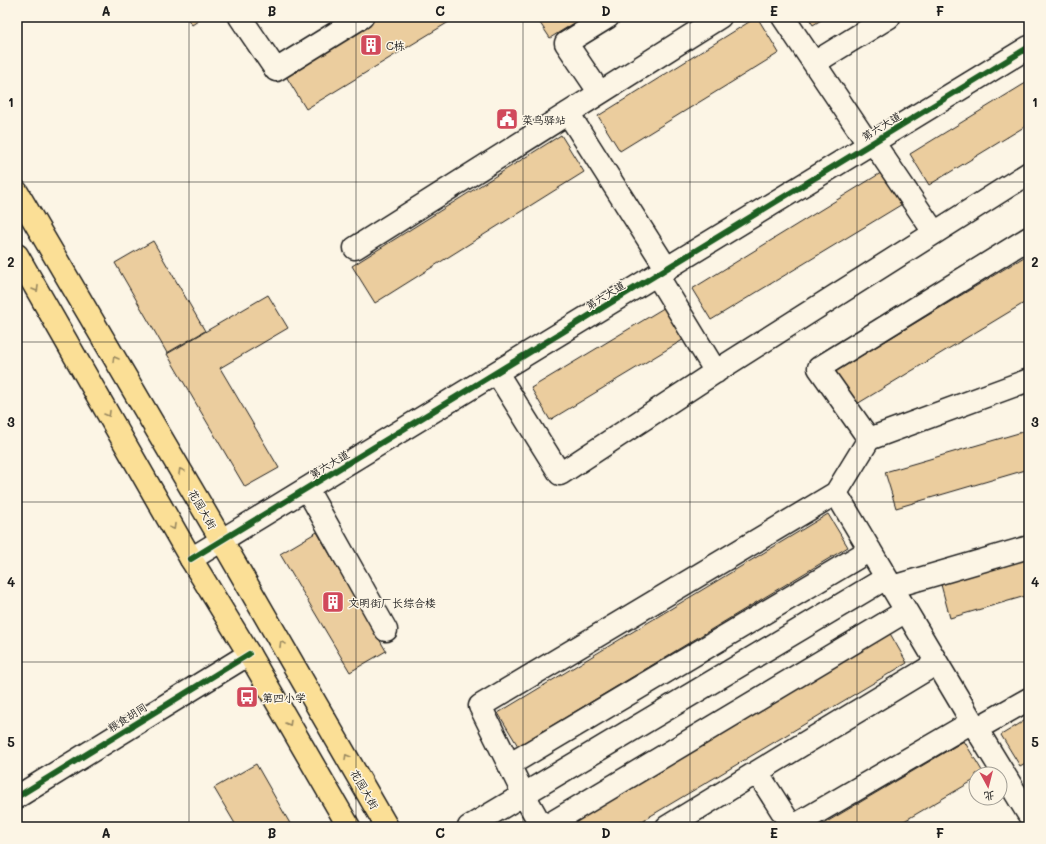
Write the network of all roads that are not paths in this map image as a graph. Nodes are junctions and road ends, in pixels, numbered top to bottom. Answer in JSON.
{"nodes":[{"id":1,"x":362,"y":17,"type":"edge"},
{"id":2,"x":608,"y":17,"type":"edge"},
{"id":3,"x":720,"y":17,"type":"edge"},
{"id":4,"x":783,"y":17,"type":"edge"},
{"id":5,"x":889,"y":17,"type":"edge"},
{"id":6,"x":245,"y":19,"type":"edge"},
{"id":7,"x":1029,"y":47,"type":"edge"},
{"id":8,"x":814,"y":63,"type":"junction"},
{"id":9,"x":600,"y":93,"type":"junction"},
{"id":10,"x":568,"y":113,"type":"junction"},
{"id":11,"x":871,"y":144,"type":"junction"},
{"id":12,"x":1029,"y":173,"type":"edge"},
{"id":13,"x":17,"y":192,"type":"edge"},
{"id":14,"x":934,"y":232,"type":"junction"},
{"id":15,"x":1029,"y":238,"type":"edge"},
{"id":16,"x":355,"y":248,"type":"dead end"},
{"id":17,"x":17,"y":255,"type":"edge"},
{"id":18,"x":662,"y":272,"type":"junction"},
{"id":19,"x":716,"y":372,"type":"junction"},
{"id":20,"x":497,"y":373,"type":"junction"},
{"id":21,"x":1029,"y":380,"type":"edge"},
{"id":22,"x":869,"y":439,"type":"junction"},
{"id":23,"x":307,"y":489,"type":"junction"},
{"id":24,"x":836,"y":493,"type":"junction"},
{"id":25,"x":222,"y":541,"type":"junction"},
{"id":26,"x":1029,"y":547,"type":"edge"},
{"id":27,"x":870,"y":550,"type":"junction"},
{"id":28,"x":191,"y":559,"type":"junction"},
{"id":29,"x":889,"y":582,"type":"junction"},
{"id":30,"x":906,"y":611,"type":"junction"},
{"id":31,"x":386,"y":630,"type":"dead end"},
{"id":32,"x":248,"y":654,"type":"junction"},
{"id":33,"x":937,"y":663,"type":"junction"},
{"id":34,"x":1029,"y":699,"type":"edge"},
{"id":35,"x":974,"y":726,"type":"junction"},
{"id":36,"x":509,"y":764,"type":"junction"},
{"id":37,"x":757,"y":772,"type":"junction"},
{"id":38,"x":524,"y":795,"type":"junction"},
{"id":39,"x":17,"y":797,"type":"edge"},
{"id":40,"x":1029,"y":815,"type":"edge"},
{"id":41,"x":349,"y":827,"type":"edge"},
{"id":42,"x":387,"y":827,"type":"edge"},
{"id":43,"x":469,"y":827,"type":"edge"},
{"id":44,"x":542,"y":827,"type":"edge"},
{"id":45,"x":545,"y":827,"type":"edge"},
{"id":46,"x":667,"y":827,"type":"edge"},
{"id":47,"x":792,"y":827,"type":"edge"}],
"edges":[{"from":1,"to":6,"type":"street"},
{"from":2,"to":9,"type":"street"},
{"from":3,"to":9,"type":"street"},
{"from":4,"to":8,"type":"street"},
{"from":5,"to":8,"type":"street"},
{"from":7,"to":11,"type":"street","name":"第六大道"},
{"from":8,"to":11,"type":"street"},
{"from":9,"to":10,"type":"street"},
{"from":10,"to":16,"type":"street"},
{"from":10,"to":18,"type":"street"},
{"from":11,"to":14,"type":"street"},
{"from":11,"to":18,"type":"street","name":"第六大道"},
{"from":12,"to":14,"type":"street"},
{"from":25,"to":13,"type":"main road","name":"花园大街","one_way":true},
{"from":14,"to":19,"type":"street"},
{"from":15,"to":22,"type":"street"},
{"from":17,"to":28,"type":"main road","one_way":true},
{"from":18,"to":19,"type":"street"},
{"from":18,"to":20,"type":"street","name":"第六大道"},
{"from":19,"to":20,"type":"street"},
{"from":20,"to":23,"type":"street","name":"第六大道"},
{"from":21,"to":22,"type":"street"},
{"from":22,"to":24,"type":"street"},
{"from":23,"to":25,"type":"street","name":"第六大道"},
{"from":23,"to":31,"type":"street"},
{"from":24,"to":27,"type":"street"},
{"from":24,"to":36,"type":"street"},
{"from":25,"to":28,"type":"street","name":"第六大道"},
{"from":42,"to":25,"type":"main road","name":"花园大街","one_way":true},
{"from":26,"to":29,"type":"street"},
{"from":27,"to":29,"type":"street"},
{"from":27,"to":36,"type":"street"},
{"from":28,"to":32,"type":"main road"},
{"from":29,"to":30,"type":"street"},
{"from":29,"to":38,"type":"street"},
{"from":30,"to":33,"type":"street"},
{"from":30,"to":45,"type":"street"},
{"from":32,"to":39,"type":"street","name":"粮食胡同"},
{"from":32,"to":41,"type":"main road","one_way":true},
{"from":33,"to":35,"type":"street"},
{"from":33,"to":37,"type":"street"},
{"from":34,"to":35,"type":"street"},
{"from":35,"to":40,"type":"street"},
{"from":35,"to":47,"type":"street"},
{"from":36,"to":38,"type":"street"},
{"from":37,"to":46,"type":"street"},
{"from":37,"to":47,"type":"street"},
{"from":38,"to":43,"type":"street"},
{"from":38,"to":44,"type":"street"}]}
